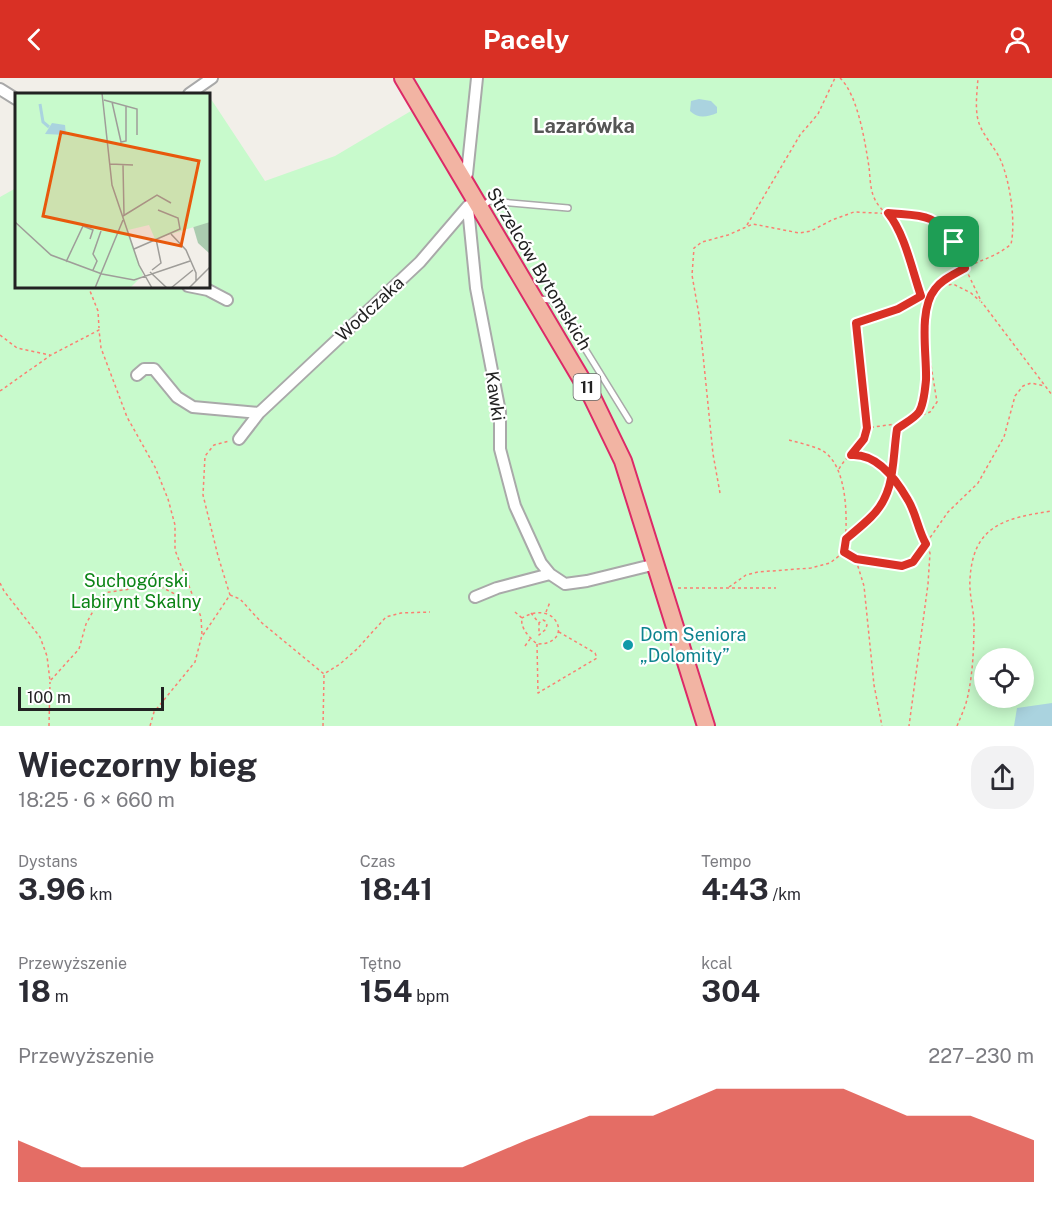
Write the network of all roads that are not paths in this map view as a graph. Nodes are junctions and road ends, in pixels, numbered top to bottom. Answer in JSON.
{"nodes":[{"id":1,"x":192,"y":78,"type":"edge"},
{"id":2,"x":212,"y":78,"type":"edge"},
{"id":3,"x":403,"y":78,"type":"edge"},
{"id":4,"x":477,"y":78,"type":"edge"},
{"id":5,"x":0,"y":89,"type":"edge"},
{"id":6,"x":193,"y":92,"type":"edge"},
{"id":7,"x":15,"y":98,"type":"edge"},
{"id":8,"x":463,"y":178,"type":"junction"},
{"id":9,"x":474,"y":205,"type":"junction"},
{"id":10,"x":568,"y":208,"type":"dead end"},
{"id":11,"x":198,"y":288,"type":"edge"},
{"id":12,"x":226,"y":300,"type":"dead end"},
{"id":13,"x":534,"y":300,"type":"junction"},
{"id":14,"x":137,"y":375,"type":"dead end"},
{"id":15,"x":260,"y":413,"type":"junction"},
{"id":16,"x":629,"y":420,"type":"dead end"},
{"id":17,"x":239,"y":439,"type":"road end"},
{"id":18,"x":656,"y":564,"type":"junction"},
{"id":19,"x":550,"y":574,"type":"junction"},
{"id":20,"x":475,"y":597,"type":"dead end"},
{"id":21,"x":706,"y":726,"type":"edge"}],
"edges":[{"from":1,"to":6,"type":"street"},
{"from":2,"to":6,"type":"street"},
{"from":3,"to":8,"type":"highway","name":"Strzelców Bytomskich","number":"11"},
{"from":4,"to":8,"type":"street"},
{"from":5,"to":7,"type":"street"},
{"from":8,"to":9,"type":"highway","name":"Strzelców Bytomskich","number":"11"},
{"from":9,"to":10,"type":"lane"},
{"from":9,"to":13,"type":"highway","name":"Strzelców Bytomskich","number":"11"},
{"from":9,"to":15,"type":"street","name":"Wodczaka"},
{"from":9,"to":19,"type":"street","name":"Kawki"},
{"from":11,"to":12,"type":"street"},
{"from":13,"to":16,"type":"lane"},
{"from":13,"to":18,"type":"highway","name":"Strzelców Bytomskich","number":"11"},
{"from":14,"to":15,"type":"street"},
{"from":15,"to":17,"type":"street","name":"Wodczaka"},
{"from":18,"to":19,"type":"street"},
{"from":18,"to":21,"type":"highway","name":"Strzelców Bytomskich","number":"11"},
{"from":19,"to":20,"type":"street"}]}
